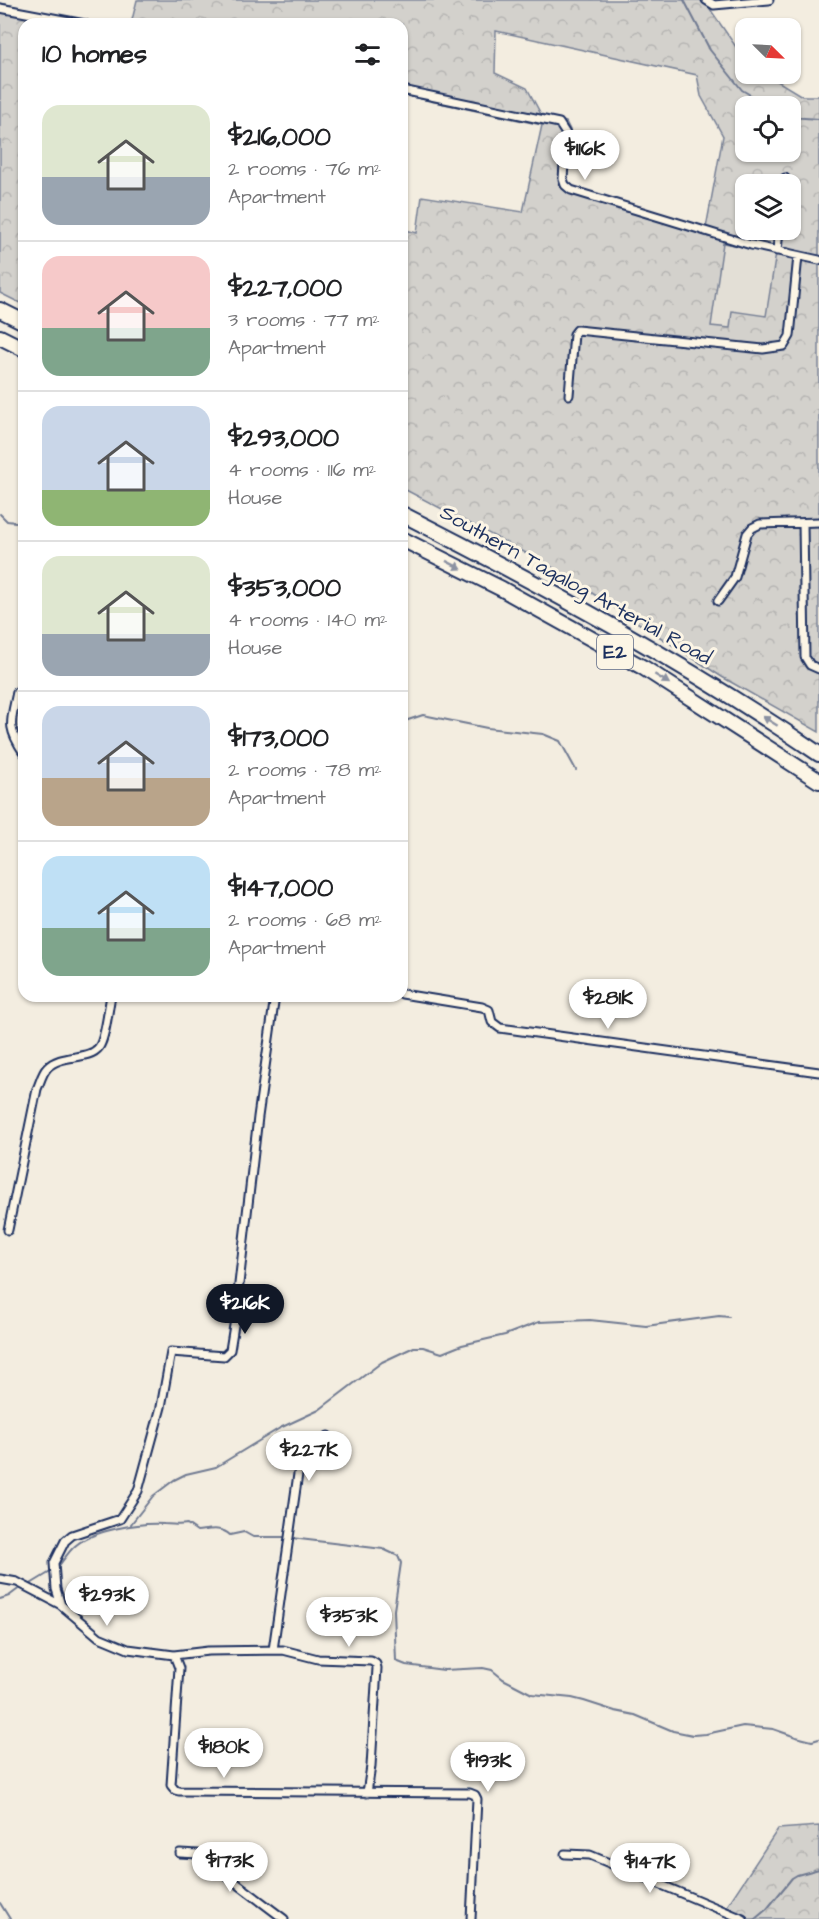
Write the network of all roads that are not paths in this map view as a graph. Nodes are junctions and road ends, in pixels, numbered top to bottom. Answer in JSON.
{"nodes":[{"id":1,"x":706,"y":0,"type":"edge"},
{"id":2,"x":769,"y":0,"type":"edge"},
{"id":3,"x":0,"y":8,"type":"edge"},
{"id":4,"x":53,"y":18,"type":"edge"},
{"id":5,"x":408,"y":91,"type":"edge"},
{"id":6,"x":778,"y":240,"type":"edge"},
{"id":7,"x":777,"y":251,"type":"junction"},
{"id":8,"x":798,"y":256,"type":"junction"},
{"id":9,"x":819,"y":260,"type":"edge"},
{"id":10,"x":0,"y":310,"type":"edge"},
{"id":11,"x":18,"y":319,"type":"edge"},
{"id":12,"x":0,"y":337,"type":"edge"},
{"id":13,"x":18,"y":346,"type":"edge"},
{"id":14,"x":569,"y":395,"type":"dead end"},
{"id":15,"x":408,"y":517,"type":"edge"},
{"id":16,"x":819,"y":522,"type":"edge"},
{"id":17,"x":803,"y":523,"type":"junction"},
{"id":18,"x":408,"y":542,"type":"edge"},
{"id":19,"x":718,"y":602,"type":"dead end"},
{"id":20,"x":819,"y":669,"type":"edge"},
{"id":21,"x":17,"y":692,"type":"dead end"},
{"id":22,"x":18,"y":744,"type":"edge"},
{"id":23,"x":819,"y":754,"type":"edge"},
{"id":24,"x":819,"y":781,"type":"edge"},
{"id":25,"x":408,"y":995,"type":"edge"},
{"id":26,"x":110,"y":1002,"type":"edge"},
{"id":27,"x":274,"y":1002,"type":"edge"},
{"id":28,"x":819,"y":1072,"type":"edge"},
{"id":29,"x":8,"y":1230,"type":"dead end"},
{"id":30,"x":328,"y":1436,"type":"dead end"},
{"id":31,"x":0,"y":1579,"type":"edge"},
{"id":32,"x":61,"y":1605,"type":"junction"},
{"id":33,"x":273,"y":1650,"type":"junction"},
{"id":34,"x":174,"y":1655,"type":"junction"},
{"id":35,"x":367,"y":1794,"type":"junction"},
{"id":36,"x":180,"y":1852,"type":"dead end"},
{"id":37,"x":565,"y":1854,"type":"dead end"},
{"id":38,"x":741,"y":1918,"type":"edge"},
{"id":39,"x":284,"y":1919,"type":"edge"},
{"id":40,"x":471,"y":1919,"type":"edge"}],
"edges":[{"from":1,"to":2,"type":"street"},
{"from":3,"to":4,"type":"street"},
{"from":5,"to":7,"type":"street"},
{"from":6,"to":7,"type":"street"},
{"from":7,"to":8,"type":"street"},
{"from":8,"to":9,"type":"street"},
{"from":8,"to":14,"type":"street"},
{"from":10,"to":11,"type":"highway"},
{"from":12,"to":13,"type":"highway"},
{"from":23,"to":15,"type":"highway","name":"Southern Tagalog Arterial Road","number":"E2","one_way":true},
{"from":16,"to":17,"type":"street"},
{"from":17,"to":19,"type":"street"},
{"from":17,"to":20,"type":"street"},
{"from":18,"to":24,"type":"highway","name":"Southern Tagalog Arterial Road","number":"E2","one_way":true},
{"from":21,"to":22,"type":"street"},
{"from":25,"to":28,"type":"street"},
{"from":26,"to":29,"type":"street"},
{"from":27,"to":32,"type":"street"},
{"from":30,"to":33,"type":"street"},
{"from":31,"to":32,"type":"street"},
{"from":32,"to":34,"type":"street"},
{"from":33,"to":34,"type":"street"},
{"from":33,"to":35,"type":"street"},
{"from":34,"to":35,"type":"street"},
{"from":35,"to":40,"type":"street"},
{"from":36,"to":39,"type":"street"},
{"from":37,"to":38,"type":"street"}]}
